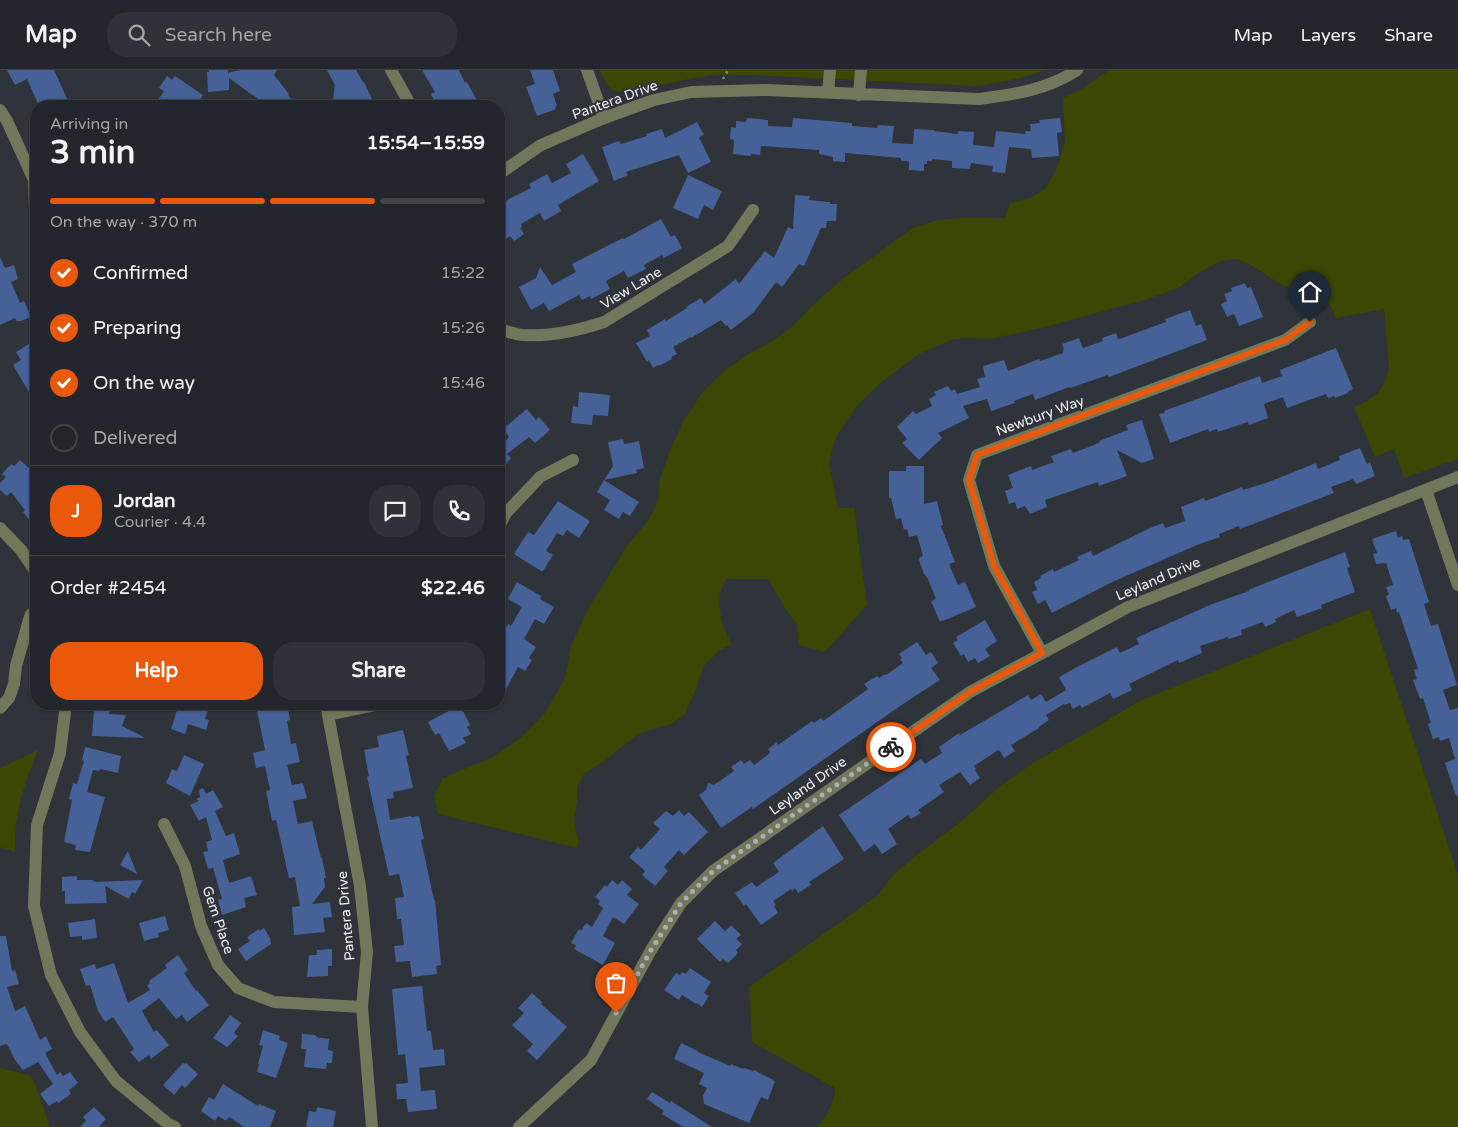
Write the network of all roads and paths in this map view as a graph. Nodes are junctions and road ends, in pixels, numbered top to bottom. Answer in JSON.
{"nodes":[{"id":1,"x":391,"y":70,"type":"edge"},
{"id":2,"x":587,"y":70,"type":"edge"},
{"id":3,"x":830,"y":70,"type":"edge"},
{"id":4,"x":861,"y":70,"type":"edge"},
{"id":5,"x":1077,"y":70,"type":"edge"},
{"id":6,"x":828,"y":94,"type":"junction"},
{"id":7,"x":860,"y":95,"type":"junction"},
{"id":8,"x":408,"y":100,"type":"edge"},
{"id":9,"x":0,"y":110,"type":"edge"},
{"id":10,"x":604,"y":118,"type":"junction"},
{"id":11,"x":30,"y":169,"type":"edge"},
{"id":12,"x":505,"y":170,"type":"edge"},
{"id":13,"x":753,"y":210,"type":"dead end"},
{"id":14,"x":1310,"y":322,"type":"dead end"},
{"id":15,"x":505,"y":331,"type":"edge"},
{"id":16,"x":573,"y":460,"type":"dead end"},
{"id":17,"x":1458,"y":477,"type":"edge"},
{"id":18,"x":1426,"y":490,"type":"junction"},
{"id":19,"x":505,"y":515,"type":"edge"},
{"id":20,"x":0,"y":528,"type":"edge"},
{"id":21,"x":30,"y":563,"type":"edge"},
{"id":22,"x":1458,"y":585,"type":"edge"},
{"id":23,"x":30,"y":616,"type":"edge"},
{"id":24,"x":1042,"y":653,"type":"junction"},
{"id":25,"x":0,"y":708,"type":"edge"},
{"id":26,"x":65,"y":710,"type":"edge"},
{"id":27,"x":327,"y":710,"type":"edge"},
{"id":28,"x":164,"y":824,"type":"dead end"},
{"id":29,"x":362,"y":1007,"type":"junction"},
{"id":30,"x":175,"y":1127,"type":"edge"},
{"id":31,"x":372,"y":1127,"type":"edge"},
{"id":32,"x":519,"y":1127,"type":"edge"}],
"edges":[{"from":1,"to":8,"type":"street"},
{"from":2,"to":10,"type":"street"},
{"from":3,"to":6,"type":"street"},
{"from":4,"to":7,"type":"street"},
{"from":5,"to":7,"type":"street","name":"Pantera Drive"},
{"from":6,"to":7,"type":"street","name":"Pantera Drive"},
{"from":6,"to":10,"type":"street","name":"Pantera Drive"},
{"from":9,"to":11,"type":"street"},
{"from":10,"to":12,"type":"street","name":"Pantera Drive"},
{"from":13,"to":15,"type":"street","name":"View Lane"},
{"from":14,"to":24,"type":"street","name":"Newbury Way"},
{"from":16,"to":19,"type":"street"},
{"from":17,"to":18,"type":"street","name":"Leyland Drive"},
{"from":18,"to":22,"type":"street"},
{"from":18,"to":24,"type":"street","name":"Leyland Drive"},
{"from":20,"to":21,"type":"street"},
{"from":23,"to":25,"type":"street"},
{"from":24,"to":32,"type":"street","name":"Leyland Drive"},
{"from":26,"to":30,"type":"street"},
{"from":27,"to":29,"type":"street","name":"Pantera Drive"},
{"from":28,"to":29,"type":"street","name":"Gem Place"},
{"from":29,"to":31,"type":"street","name":"Pantera Drive"}]}
